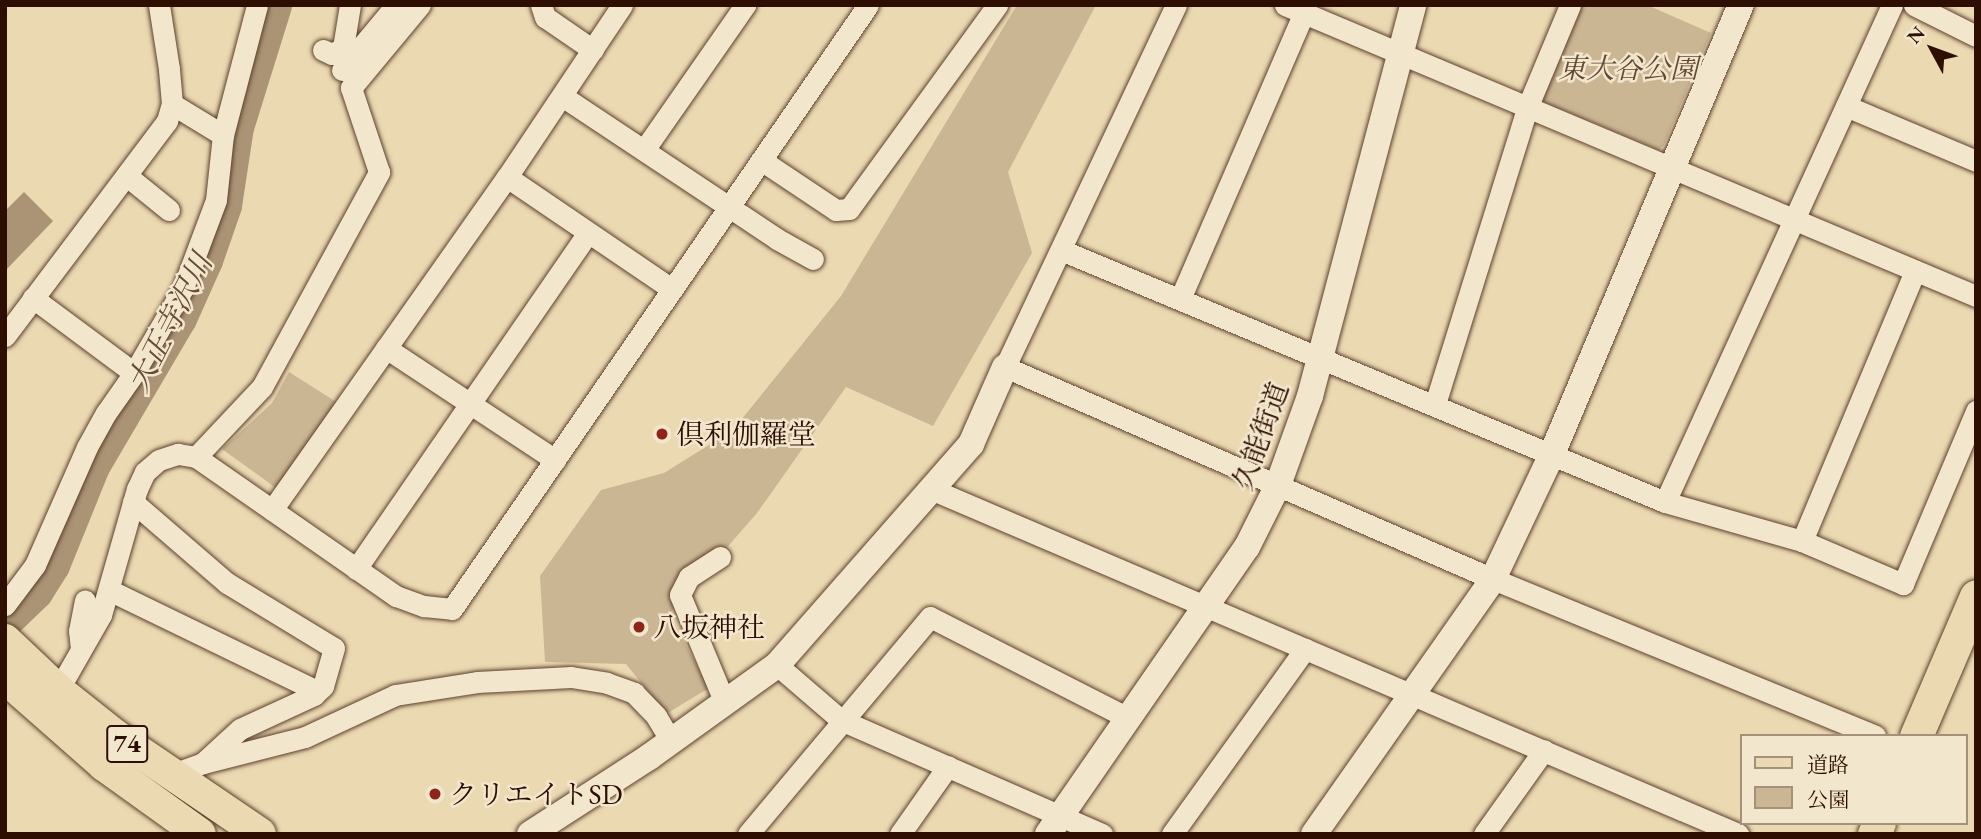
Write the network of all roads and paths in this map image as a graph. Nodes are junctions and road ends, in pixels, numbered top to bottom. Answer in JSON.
{"nodes":[{"id":1,"x":159,"y":5,"type":"edge"},
{"id":2,"x":257,"y":5,"type":"edge"},
{"id":3,"x":350,"y":5,"type":"edge"},
{"id":4,"x":396,"y":5,"type":"edge"},
{"id":5,"x":420,"y":5,"type":"edge"},
{"id":6,"x":541,"y":5,"type":"edge"},
{"id":7,"x":622,"y":5,"type":"edge"},
{"id":8,"x":745,"y":5,"type":"edge"},
{"id":9,"x":868,"y":5,"type":"edge"},
{"id":10,"x":997,"y":5,"type":"edge"},
{"id":11,"x":1176,"y":5,"type":"edge"},
{"id":12,"x":1413,"y":5,"type":"edge"},
{"id":13,"x":1570,"y":5,"type":"edge"},
{"id":14,"x":1741,"y":5,"type":"edge"},
{"id":15,"x":1892,"y":5,"type":"edge"},
{"id":16,"x":1914,"y":5,"type":"edge"},
{"id":17,"x":1294,"y":9,"type":"edge"},
{"id":18,"x":1976,"y":36,"type":"edge"},
{"id":19,"x":323,"y":50,"type":"dead end"},
{"id":20,"x":593,"y":50,"type":"junction"},
{"id":21,"x":1400,"y":55,"type":"junction"},
{"id":22,"x":342,"y":70,"type":"dead end"},
{"id":23,"x":562,"y":96,"type":"junction"},
{"id":24,"x":172,"y":104,"type":"junction"},
{"id":25,"x":1846,"y":106,"type":"junction"},
{"id":26,"x":1527,"y":108,"type":"junction"},
{"id":27,"x":223,"y":135,"type":"junction"},
{"id":28,"x":644,"y":150,"type":"junction"},
{"id":29,"x":761,"y":160,"type":"junction"},
{"id":30,"x":1976,"y":161,"type":"edge"},
{"id":31,"x":1672,"y":169,"type":"junction"},
{"id":32,"x":127,"y":176,"type":"junction"},
{"id":33,"x":507,"y":177,"type":"junction"},
{"id":34,"x":729,"y":207,"type":"junction"},
{"id":35,"x":169,"y":210,"type":"dead end"},
{"id":36,"x":1794,"y":221,"type":"junction"},
{"id":37,"x":588,"y":233,"type":"junction"},
{"id":38,"x":1061,"y":250,"type":"junction"},
{"id":39,"x":813,"y":259,"type":"dead end"},
{"id":40,"x":1914,"y":271,"type":"junction"},
{"id":41,"x":672,"y":289,"type":"junction"},
{"id":42,"x":1976,"y":296,"type":"edge"},
{"id":43,"x":33,"y":298,"type":"junction"},
{"id":44,"x":1180,"y":299,"type":"junction"},
{"id":45,"x":5,"y":336,"type":"edge"},
{"id":46,"x":386,"y":348,"type":"junction"},
{"id":47,"x":1320,"y":357,"type":"junction"},
{"id":48,"x":1005,"y":367,"type":"junction"},
{"id":49,"x":134,"y":373,"type":"junction"},
{"id":50,"x":470,"y":403,"type":"junction"},
{"id":51,"x":1435,"y":404,"type":"junction"},
{"id":52,"x":1976,"y":411,"type":"edge"},
{"id":53,"x":1552,"y":454,"type":"junction"},
{"id":54,"x":196,"y":457,"type":"junction"},
{"id":55,"x":555,"y":460,"type":"junction"},
{"id":56,"x":1278,"y":485,"type":"junction"},
{"id":57,"x":931,"y":489,"type":"junction"},
{"id":58,"x":133,"y":502,"type":"junction"},
{"id":59,"x":1665,"y":502,"type":"junction"},
{"id":60,"x":272,"y":510,"type":"junction"},
{"id":61,"x":1802,"y":541,"type":"junction"},
{"id":62,"x":720,"y":557,"type":"dead end"},
{"id":63,"x":356,"y":569,"type":"junction"},
{"id":64,"x":1493,"y":579,"type":"junction"},
{"id":65,"x":109,"y":590,"type":"junction"},
{"id":66,"x":1976,"y":596,"type":"edge"},
{"id":67,"x":85,"y":601,"type":"dead end"},
{"id":68,"x":5,"y":605,"type":"edge"},
{"id":69,"x":1204,"y":608,"type":"junction"},
{"id":70,"x":5,"y":639,"type":"edge"},
{"id":71,"x":81,"y":649,"type":"junction"},
{"id":72,"x":1305,"y":649,"type":"junction"},
{"id":73,"x":1976,"y":650,"type":"edge"},
{"id":74,"x":776,"y":665,"type":"junction"},
{"id":75,"x":5,"y":678,"type":"edge"},
{"id":76,"x":317,"y":691,"type":"junction"},
{"id":77,"x":1414,"y":694,"type":"junction"},
{"id":78,"x":51,"y":702,"type":"junction"},
{"id":79,"x":725,"y":703,"type":"junction"},
{"id":80,"x":1128,"y":718,"type":"junction"},
{"id":81,"x":841,"y":720,"type":"junction"},
{"id":82,"x":1870,"y":734,"type":"edge"},
{"id":83,"x":1917,"y":734,"type":"edge"},
{"id":84,"x":1940,"y":734,"type":"edge"},
{"id":85,"x":671,"y":741,"type":"junction"},
{"id":86,"x":1544,"y":750,"type":"junction"},
{"id":87,"x":203,"y":763,"type":"junction"},
{"id":88,"x":948,"y":766,"type":"junction"},
{"id":89,"x":170,"y":775,"type":"junction"},
{"id":90,"x":1054,"y":825,"type":"edge"},
{"id":91,"x":199,"y":833,"type":"edge"},
{"id":92,"x":260,"y":834,"type":"edge"},
{"id":93,"x":530,"y":834,"type":"edge"},
{"id":94,"x":748,"y":834,"type":"edge"},
{"id":95,"x":900,"y":834,"type":"edge"},
{"id":96,"x":1102,"y":834,"type":"edge"},
{"id":97,"x":1172,"y":834,"type":"edge"},
{"id":98,"x":1314,"y":834,"type":"edge"},
{"id":99,"x":1484,"y":834,"type":"edge"},
{"id":100,"x":1738,"y":834,"type":"edge"}],
"edges":[{"from":1,"to":24,"type":"street"},
{"from":2,"to":27,"type":"street"},
{"from":3,"to":19,"type":"street"},
{"from":4,"to":22,"type":"street"},
{"from":5,"to":54,"type":"street"},
{"from":6,"to":20,"type":"street"},
{"from":7,"to":20,"type":"street"},
{"from":8,"to":28,"type":"street"},
{"from":9,"to":29,"type":"street"},
{"from":10,"to":29,"type":"street"},
{"from":11,"to":38,"type":"street"},
{"from":12,"to":21,"type":"street","name":"久能街道"},
{"from":13,"to":26,"type":"street"},
{"from":14,"to":31,"type":"street"},
{"from":15,"to":25,"type":"street"},
{"from":16,"to":18,"type":"street"},
{"from":17,"to":21,"type":"street"},
{"from":17,"to":44,"type":"street"},
{"from":20,"to":23,"type":"street"},
{"from":21,"to":26,"type":"street"},
{"from":21,"to":47,"type":"street","name":"久能街道"},
{"from":23,"to":28,"type":"street"},
{"from":23,"to":33,"type":"street"},
{"from":24,"to":27,"type":"street"},
{"from":24,"to":32,"type":"street"},
{"from":25,"to":30,"type":"street"},
{"from":25,"to":36,"type":"street"},
{"from":26,"to":31,"type":"street"},
{"from":26,"to":51,"type":"street"},
{"from":27,"to":49,"type":"street"},
{"from":28,"to":34,"type":"street"},
{"from":29,"to":34,"type":"street"},
{"from":31,"to":36,"type":"street"},
{"from":31,"to":53,"type":"street"},
{"from":32,"to":35,"type":"street"},
{"from":32,"to":43,"type":"street"},
{"from":33,"to":37,"type":"street"},
{"from":33,"to":46,"type":"street"},
{"from":34,"to":39,"type":"street"},
{"from":34,"to":41,"type":"street"},
{"from":36,"to":40,"type":"street"},
{"from":36,"to":59,"type":"street"},
{"from":37,"to":41,"type":"street"},
{"from":37,"to":50,"type":"street"},
{"from":38,"to":44,"type":"street"},
{"from":38,"to":48,"type":"street"},
{"from":40,"to":42,"type":"street"},
{"from":40,"to":61,"type":"street"},
{"from":41,"to":55,"type":"street"},
{"from":43,"to":45,"type":"street"},
{"from":43,"to":49,"type":"street"},
{"from":44,"to":47,"type":"street"},
{"from":46,"to":50,"type":"street"},
{"from":46,"to":60,"type":"street"},
{"from":47,"to":51,"type":"street"},
{"from":47,"to":56,"type":"street","name":"久能街道"},
{"from":48,"to":56,"type":"street"},
{"from":48,"to":57,"type":"street"},
{"from":49,"to":68,"type":"street"},
{"from":50,"to":55,"type":"street"},
{"from":50,"to":63,"type":"street"},
{"from":51,"to":53,"type":"street"},
{"from":52,"to":61,"type":"street"},
{"from":53,"to":59,"type":"street"},
{"from":53,"to":64,"type":"street"},
{"from":54,"to":58,"type":"street"},
{"from":54,"to":60,"type":"street"},
{"from":55,"to":63,"type":"street"},
{"from":56,"to":64,"type":"street"},
{"from":56,"to":69,"type":"street","name":"久能街道"},
{"from":57,"to":69,"type":"street"},
{"from":57,"to":74,"type":"street"},
{"from":58,"to":65,"type":"street"},
{"from":58,"to":76,"type":"street"},
{"from":59,"to":61,"type":"street"},
{"from":60,"to":63,"type":"street"},
{"from":62,"to":79,"type":"street"},
{"from":64,"to":77,"type":"street"},
{"from":64,"to":82,"type":"street"},
{"from":65,"to":71,"type":"street"},
{"from":65,"to":76,"type":"street"},
{"from":66,"to":83,"type":"highway"},
{"from":67,"to":71,"type":"street"},
{"from":69,"to":72,"type":"street"},
{"from":69,"to":80,"type":"street","name":"久能街道"},
{"from":70,"to":78,"type":"main road","number":"74"},
{"from":71,"to":78,"type":"street"},
{"from":72,"to":77,"type":"street"},
{"from":72,"to":97,"type":"street"},
{"from":73,"to":84,"type":"highway"},
{"from":74,"to":79,"type":"street"},
{"from":74,"to":81,"type":"street"},
{"from":75,"to":78,"type":"main road","number":"74"},
{"from":76,"to":87,"type":"street"},
{"from":77,"to":86,"type":"street"},
{"from":77,"to":98,"type":"street"},
{"from":78,"to":89,"type":"main road","number":"74"},
{"from":78,"to":91,"type":"main road","number":"74"},
{"from":79,"to":85,"type":"street"},
{"from":80,"to":81,"type":"street"},
{"from":80,"to":90,"type":"street","name":"久能街道"},
{"from":81,"to":88,"type":"street"},
{"from":81,"to":94,"type":"street"},
{"from":85,"to":87,"type":"street"},
{"from":85,"to":93,"type":"street"},
{"from":86,"to":99,"type":"street"},
{"from":86,"to":100,"type":"street"},
{"from":87,"to":89,"type":"street"},
{"from":88,"to":90,"type":"street"},
{"from":88,"to":95,"type":"street"},
{"from":89,"to":92,"type":"main road","number":"74"},
{"from":90,"to":96,"type":"street"}]}
